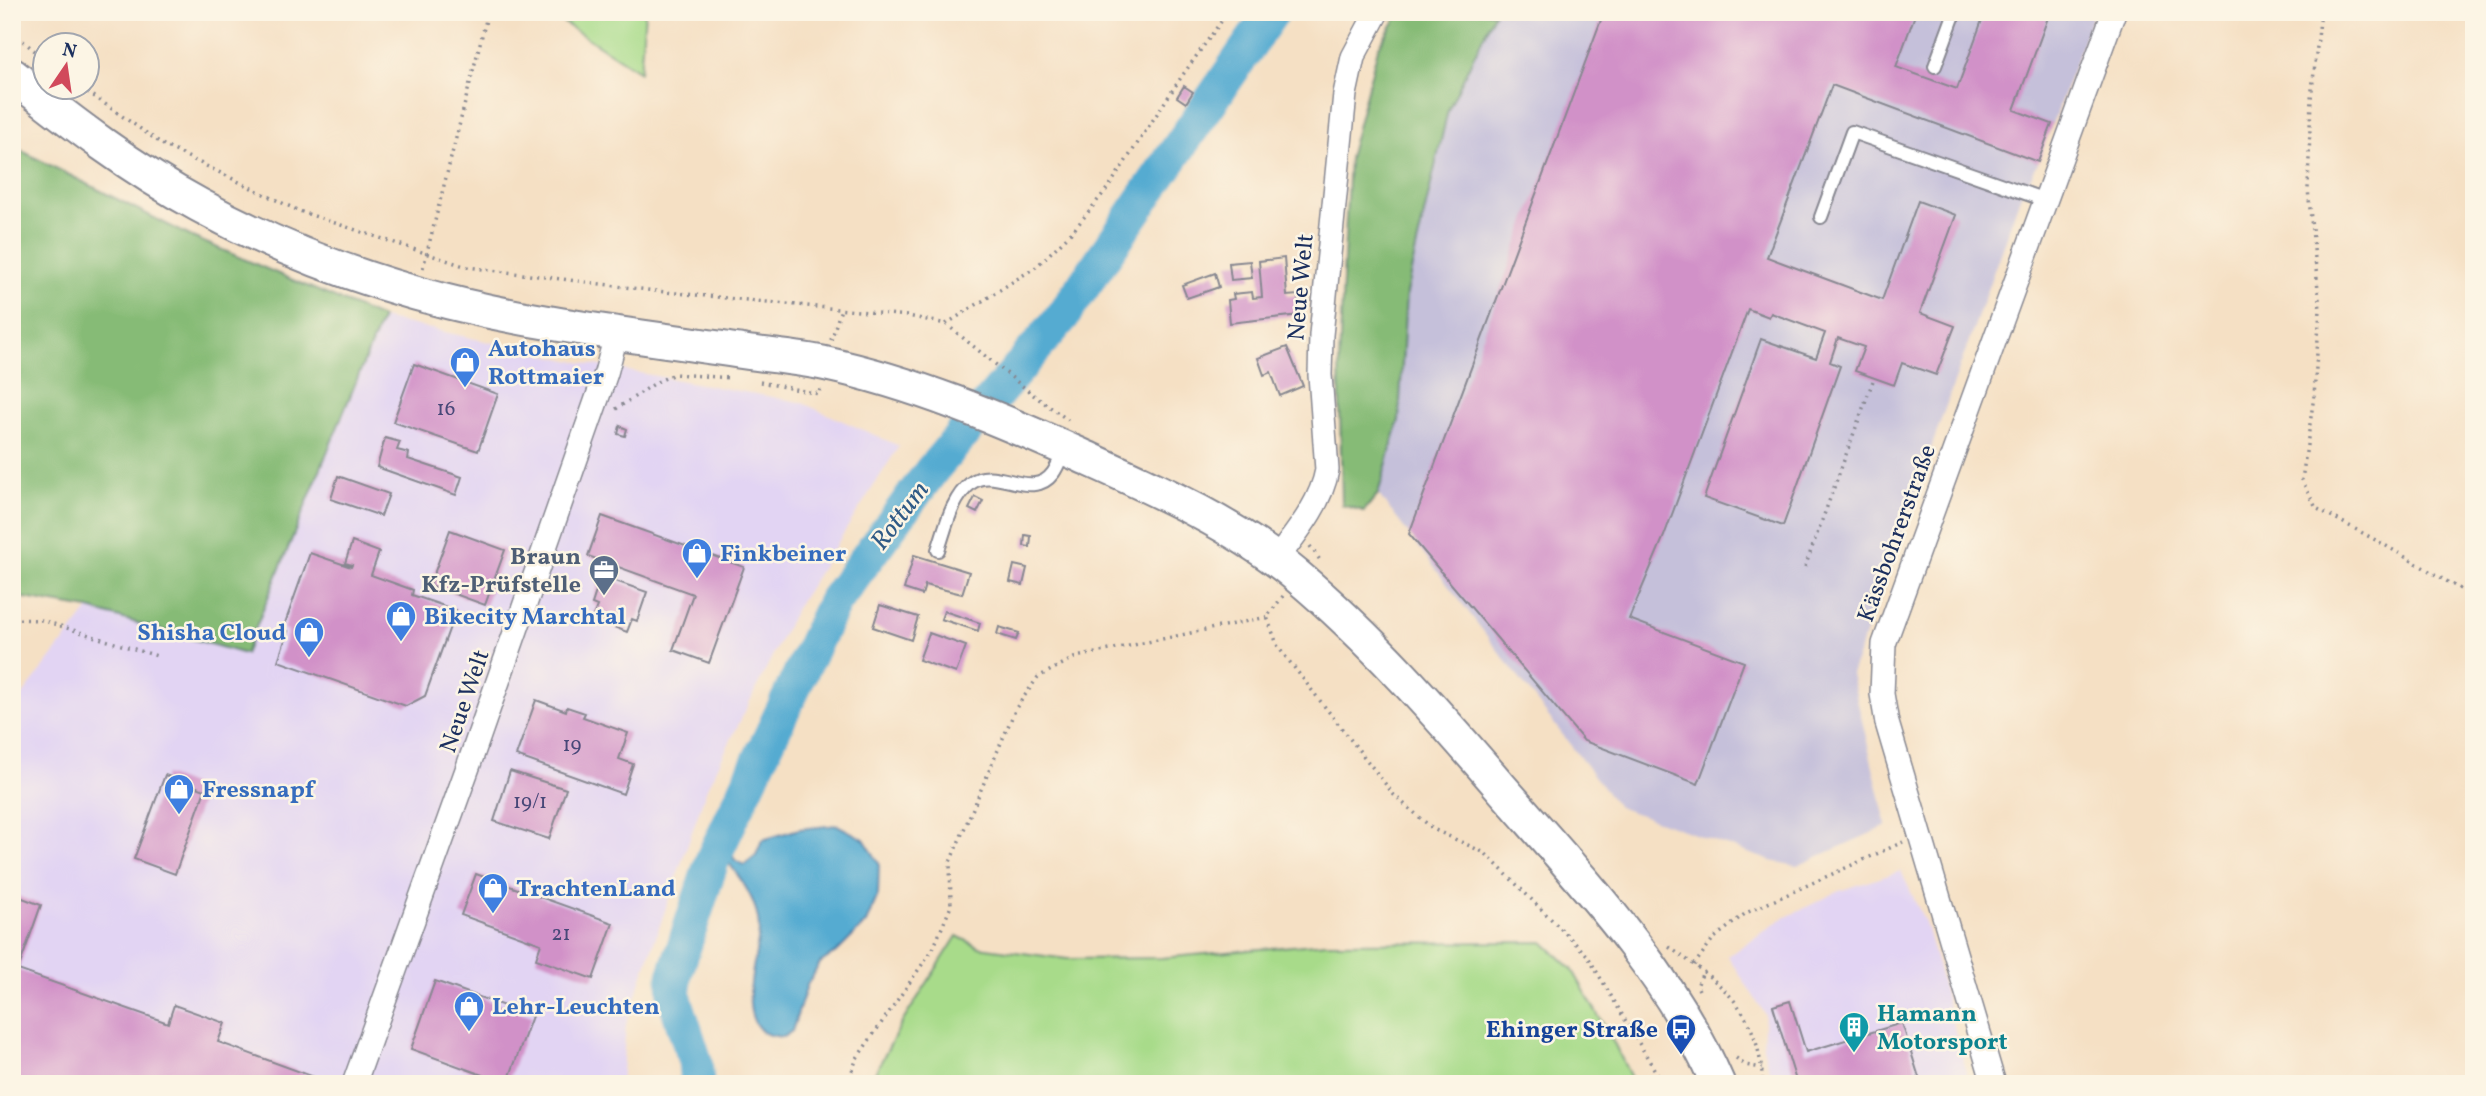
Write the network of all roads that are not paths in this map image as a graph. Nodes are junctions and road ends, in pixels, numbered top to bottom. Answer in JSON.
{"nodes":[{"id":1,"x":1377,"y":12,"type":"edge"},
{"id":2,"x":1955,"y":12,"type":"edge"},
{"id":3,"x":2114,"y":12,"type":"edge"},
{"id":4,"x":1935,"y":66,"type":"dead end"},
{"id":5,"x":12,"y":75,"type":"edge"},
{"id":6,"x":2045,"y":200,"type":"junction"},
{"id":7,"x":1821,"y":217,"type":"dead end"},
{"id":8,"x":617,"y":332,"type":"junction"},
{"id":9,"x":1065,"y":449,"type":"junction"},
{"id":10,"x":938,"y":551,"type":"dead end"},
{"id":11,"x":1287,"y":569,"type":"junction"},
{"id":12,"x":354,"y":1084,"type":"edge"},
{"id":13,"x":1718,"y":1084,"type":"edge"},
{"id":14,"x":1994,"y":1084,"type":"edge"}],
"edges":[{"from":1,"to":11,"type":"street","name":"Neue Welt"},
{"from":2,"to":4,"type":"lane"},
{"from":3,"to":6,"type":"street","name":"Kässbohrerstraße"},
{"from":5,"to":8,"type":"main road"},
{"from":6,"to":7,"type":"lane"},
{"from":6,"to":14,"type":"street","name":"Kässbohrerstraße"},
{"from":8,"to":9,"type":"main road"},
{"from":8,"to":12,"type":"street","name":"Neue Welt"},
{"from":9,"to":10,"type":"lane"},
{"from":9,"to":11,"type":"main road"},
{"from":11,"to":13,"type":"main road"}]}
